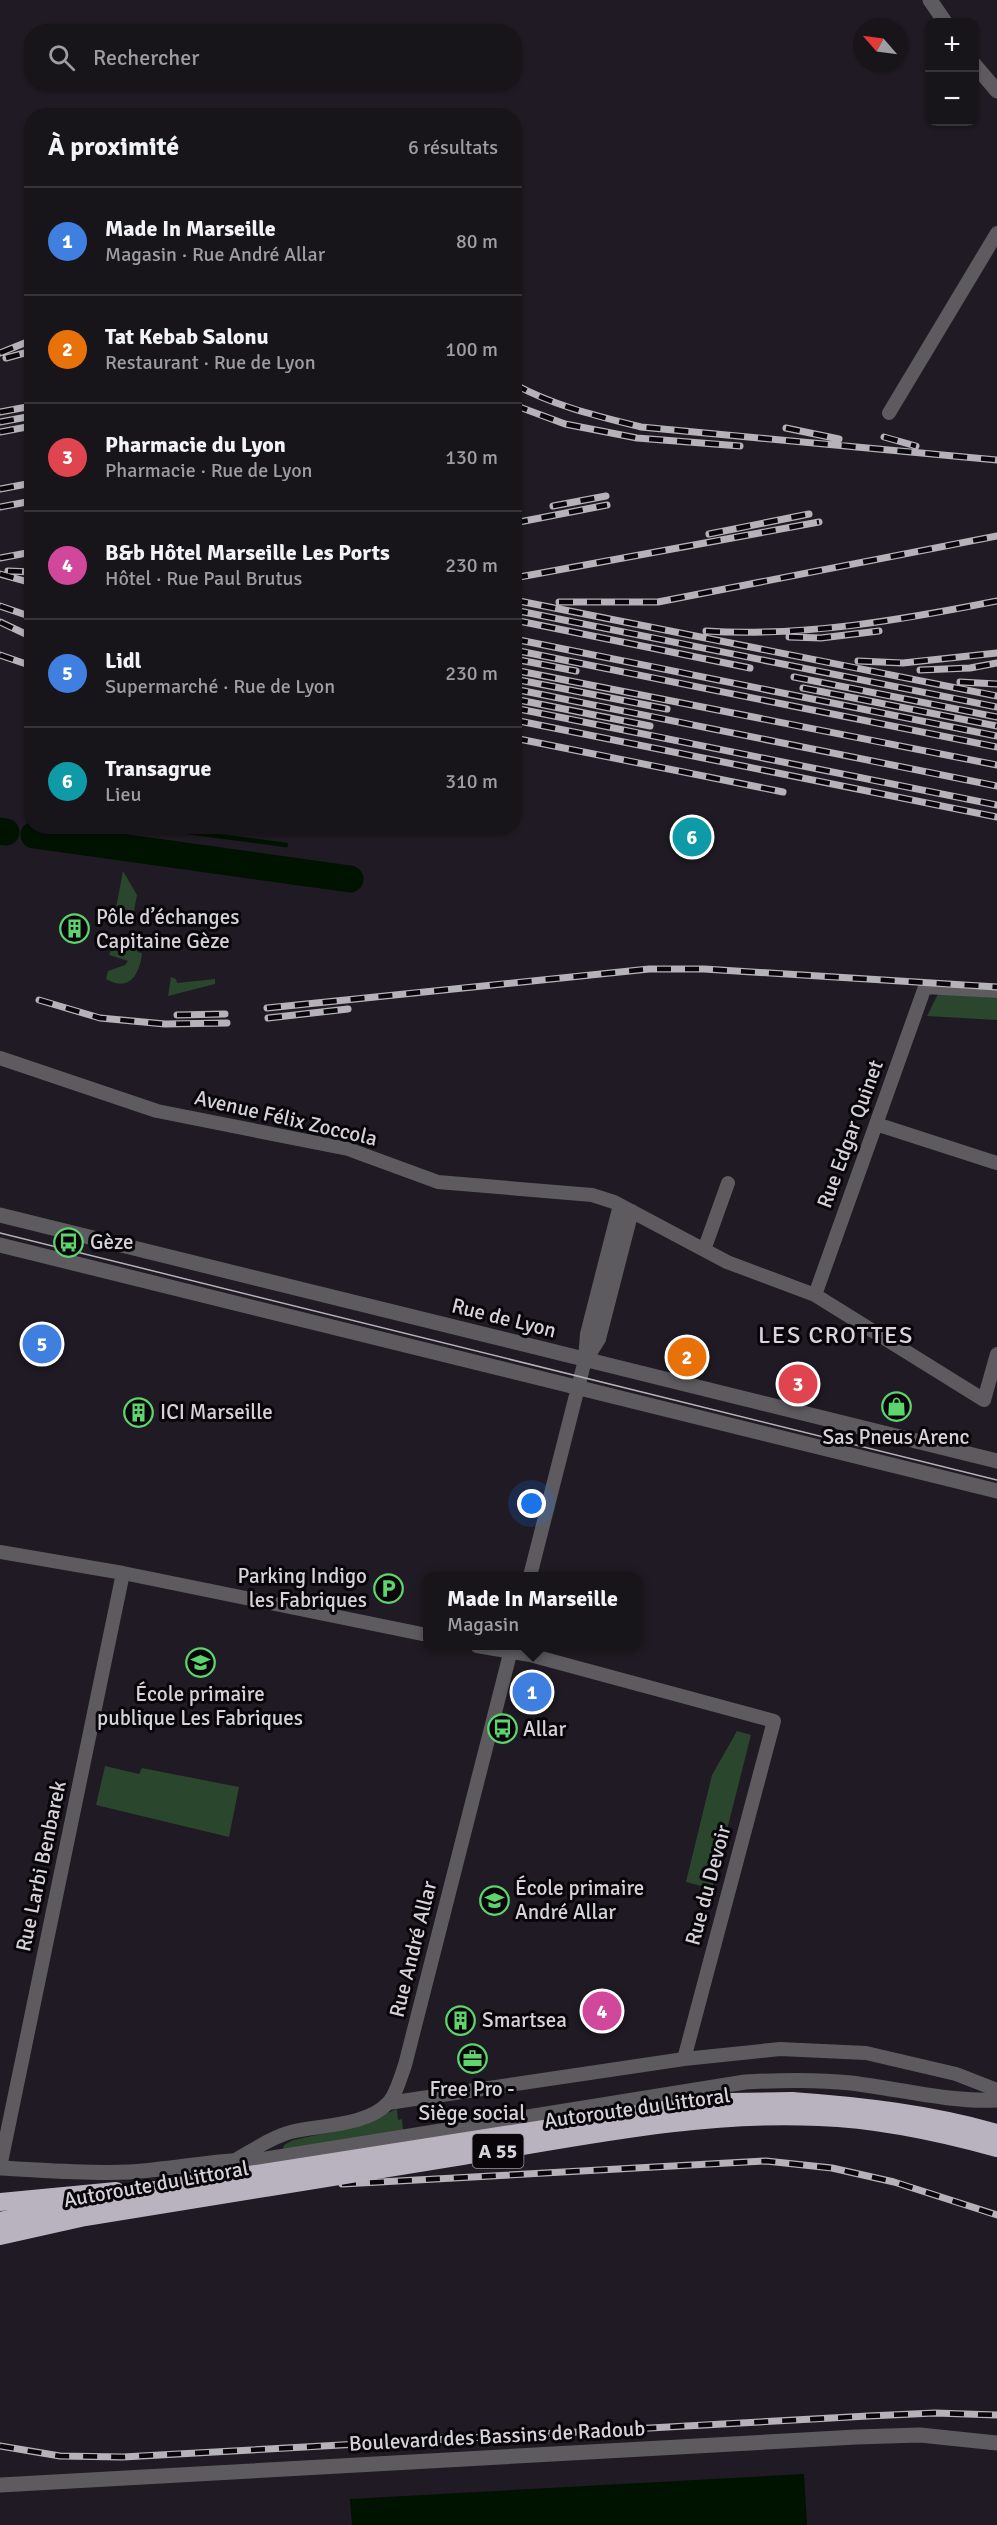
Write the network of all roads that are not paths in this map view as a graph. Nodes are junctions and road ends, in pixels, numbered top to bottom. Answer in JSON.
{"nodes":[{"id":1,"x":930,"y":0,"type":"edge"},
{"id":2,"x":942,"y":18,"type":"edge"},
{"id":3,"x":979,"y":69,"type":"edge"},
{"id":4,"x":997,"y":91,"type":"edge"},
{"id":5,"x":997,"y":233,"type":"edge"},
{"id":6,"x":889,"y":413,"type":"dead end"},
{"id":7,"x":997,"y":991,"type":"edge"},
{"id":8,"x":0,"y":1058,"type":"edge"},
{"id":9,"x":876,"y":1124,"type":"junction"},
{"id":10,"x":997,"y":1163,"type":"edge"},
{"id":11,"x":729,"y":1183,"type":"dead end"},
{"id":12,"x":626,"y":1208,"type":"junction"},
{"id":13,"x":0,"y":1215,"type":"edge"},
{"id":14,"x":0,"y":1245,"type":"edge"},
{"id":15,"x":704,"y":1250,"type":"junction"},
{"id":16,"x":815,"y":1294,"type":"junction"},
{"id":17,"x":997,"y":1354,"type":"edge"},
{"id":18,"x":585,"y":1360,"type":"junction"},
{"id":19,"x":578,"y":1388,"type":"junction"},
{"id":20,"x":997,"y":1461,"type":"edge"},
{"id":21,"x":997,"y":1491,"type":"edge"},
{"id":22,"x":0,"y":1552,"type":"edge"},
{"id":23,"x":531,"y":1572,"type":"edge"},
{"id":24,"x":123,"y":1574,"type":"junction"},
{"id":25,"x":423,"y":1634,"type":"edge"},
{"id":26,"x":511,"y":1650,"type":"edge"},
{"id":27,"x":519,"y":1650,"type":"edge"},
{"id":28,"x":684,"y":2059,"type":"junction"},
{"id":29,"x":997,"y":2090,"type":"edge"},
{"id":30,"x":997,"y":2100,"type":"edge"},
{"id":31,"x":388,"y":2103,"type":"junction"},
{"id":32,"x":997,"y":2133,"type":"edge"},
{"id":33,"x":997,"y":2148,"type":"edge"},
{"id":34,"x":237,"y":2159,"type":"junction"},
{"id":35,"x":0,"y":2168,"type":"edge"},
{"id":36,"x":166,"y":2188,"type":"junction"},
{"id":37,"x":0,"y":2202,"type":"edge"},
{"id":38,"x":0,"y":2221,"type":"edge"},
{"id":39,"x":0,"y":2236,"type":"edge"},
{"id":40,"x":997,"y":2443,"type":"edge"},
{"id":41,"x":0,"y":2485,"type":"edge"}],
"edges":[{"from":1,"to":2,"type":"street"},
{"from":3,"to":4,"type":"street"},
{"from":5,"to":6,"type":"street"},
{"from":7,"to":9,"type":"street","name":"Rue Edgar Quinet"},
{"from":8,"to":12,"type":"street","name":"Avenue Félix Zoccola"},
{"from":9,"to":10,"type":"street"},
{"from":9,"to":16,"type":"street","name":"Rue Edgar Quinet"},
{"from":11,"to":15,"type":"street"},
{"from":12,"to":15,"type":"street","name":"Avenue Félix Zoccola"},
{"from":12,"to":18,"type":"street"},
{"from":13,"to":18,"type":"street","name":"Rue de Lyon"},
{"from":14,"to":19,"type":"street"},
{"from":15,"to":16,"type":"street","name":"Avenue Félix Zoccola"},
{"from":16,"to":17,"type":"street","name":"Avenue Félix Zoccola"},
{"from":18,"to":19,"type":"street"},
{"from":18,"to":20,"type":"street","name":"Rue de Lyon"},
{"from":19,"to":21,"type":"street"},
{"from":19,"to":23,"type":"street"},
{"from":22,"to":24,"type":"street"},
{"from":24,"to":25,"type":"street"},
{"from":24,"to":35,"type":"street","name":"Rue Larbi Benbarek"},
{"from":26,"to":31,"type":"street","name":"Rue André Allar"},
{"from":27,"to":28,"type":"street","name":"Rue du Devoir"},
{"from":28,"to":29,"type":"street"},
{"from":28,"to":31,"type":"street"},
{"from":30,"to":34,"type":"street"},
{"from":31,"to":34,"type":"street"},
{"from":32,"to":36,"type":"highway","name":"Autoroute du Littoral","number":"A 55","bridge":true},
{"from":33,"to":39,"type":"highway","name":"Autoroute du Littoral","number":"A 55","bridge":true},
{"from":34,"to":35,"type":"street"},
{"from":36,"to":37,"type":"highway","bridge":true},
{"from":36,"to":38,"type":"highway","name":"Autoroute du Littoral","number":"A 55","bridge":true},
{"from":40,"to":41,"type":"street","name":"Boulevard des Bassins de Radoub"}]}
